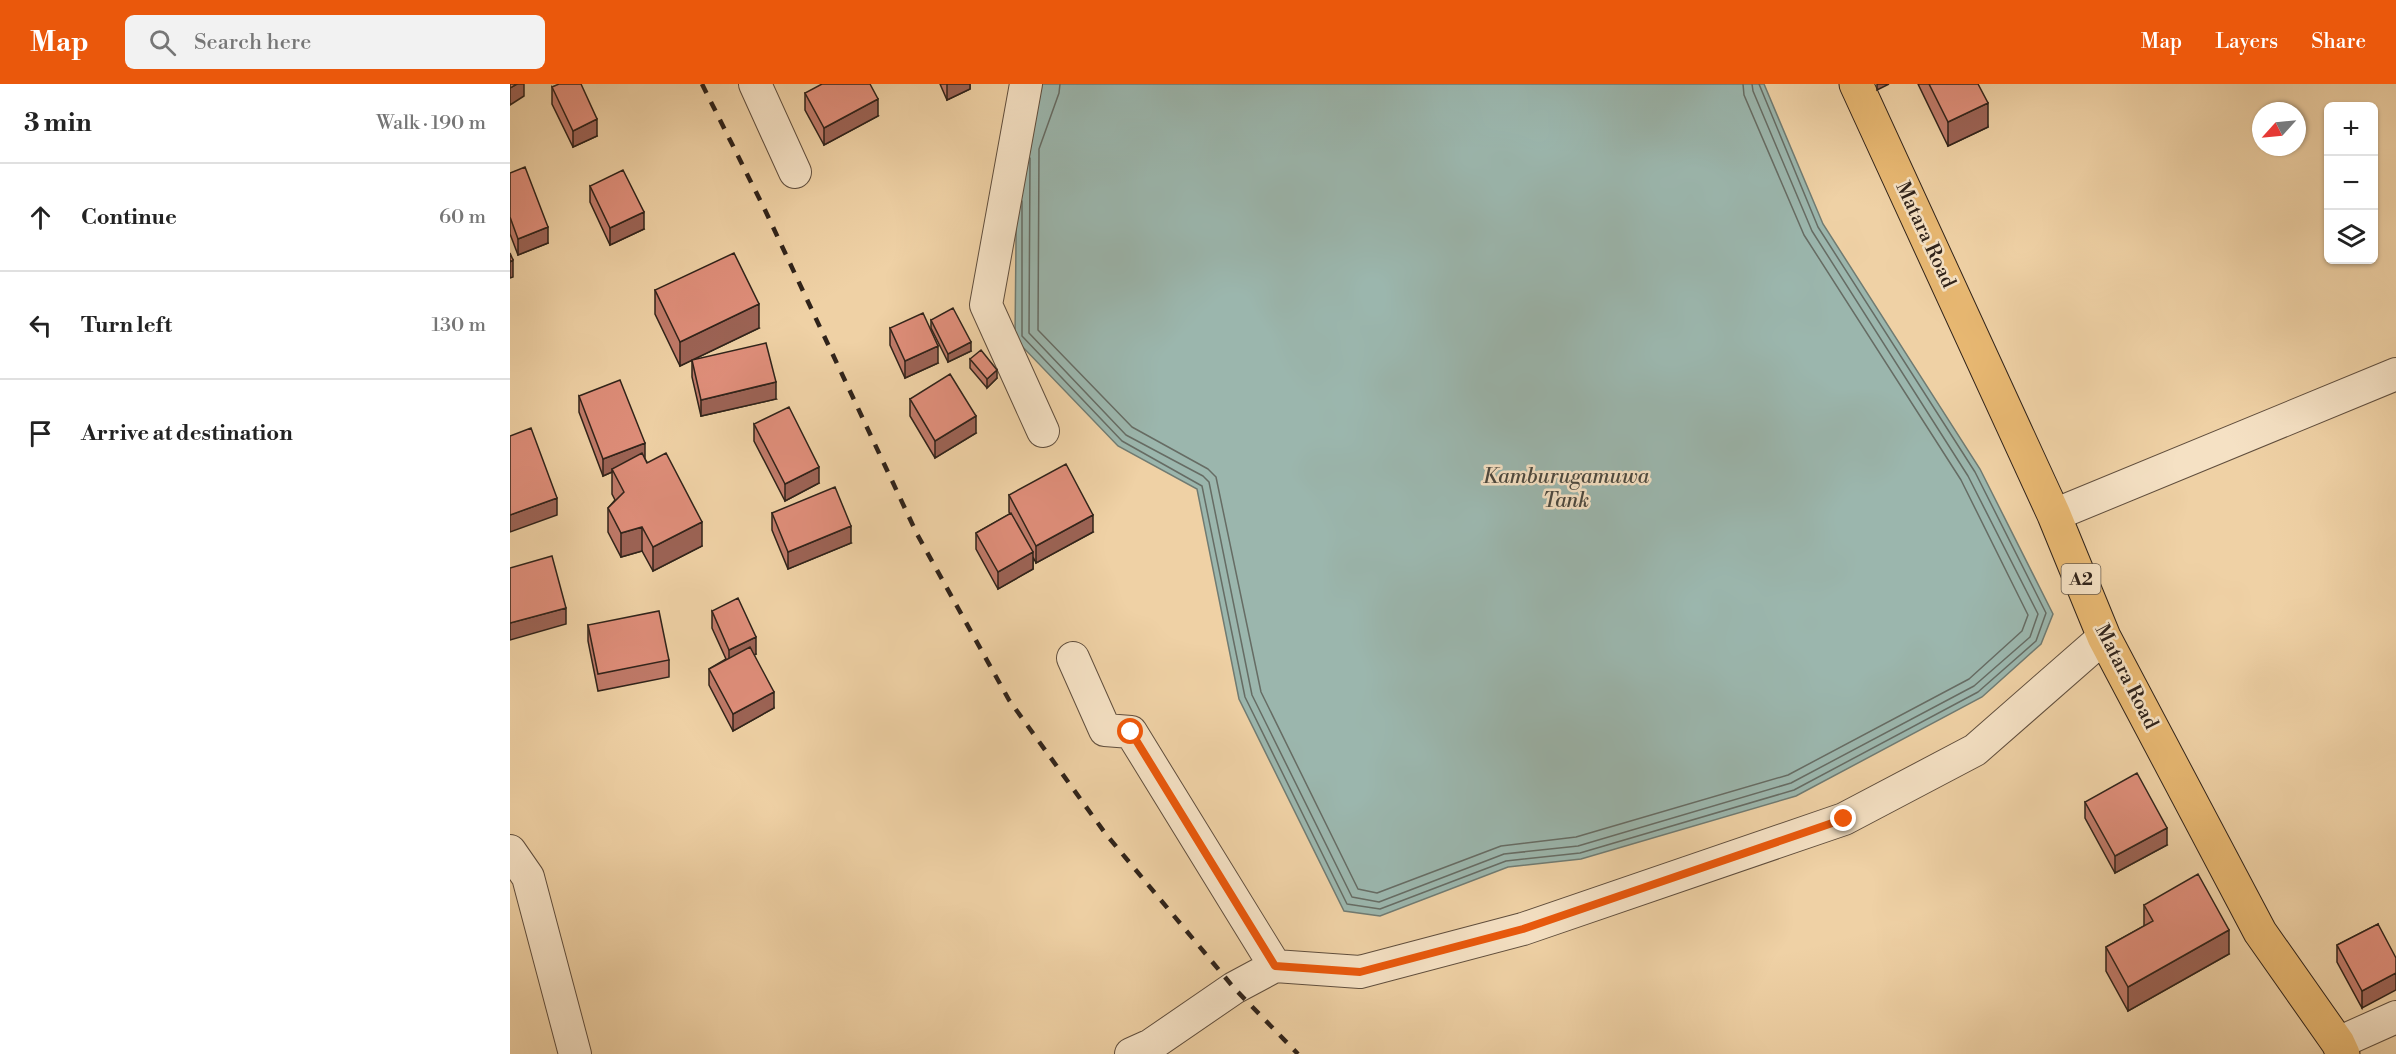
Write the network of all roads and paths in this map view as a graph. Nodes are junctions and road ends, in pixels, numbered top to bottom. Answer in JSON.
{"nodes":[{"id":1,"x":754,"y":84,"type":"edge"},
{"id":2,"x":1026,"y":84,"type":"edge"},
{"id":3,"x":1856,"y":84,"type":"edge"},
{"id":4,"x":795,"y":172,"type":"dead end"},
{"id":5,"x":2396,"y":374,"type":"edge"},
{"id":6,"x":1043,"y":431,"type":"dead end"},
{"id":7,"x":2054,"y":515,"type":"junction"},
{"id":8,"x":2104,"y":637,"type":"junction"},
{"id":9,"x":1073,"y":658,"type":"dead end"},
{"id":10,"x":510,"y":851,"type":"edge"},
{"id":11,"x":1275,"y":966,"type":"junction"},
{"id":12,"x":2396,"y":1017,"type":"edge"},
{"id":13,"x":2341,"y":1048,"type":"edge"},
{"id":14,"x":574,"y":1054,"type":"edge"},
{"id":15,"x":1131,"y":1054,"type":"edge"}],
"edges":[{"from":1,"to":4,"type":"street"},
{"from":2,"to":6,"type":"street"},
{"from":3,"to":7,"type":"highway","name":"Matara Road","number":"A2"},
{"from":5,"to":7,"type":"street"},
{"from":7,"to":8,"type":"highway","name":"Matara Road","number":"A2"},
{"from":8,"to":11,"type":"street"},
{"from":8,"to":13,"type":"highway","name":"Matara Road","number":"A2"},
{"from":9,"to":11,"type":"street"},
{"from":10,"to":14,"type":"street"},
{"from":11,"to":15,"type":"street"},
{"from":12,"to":13,"type":"street"}]}
